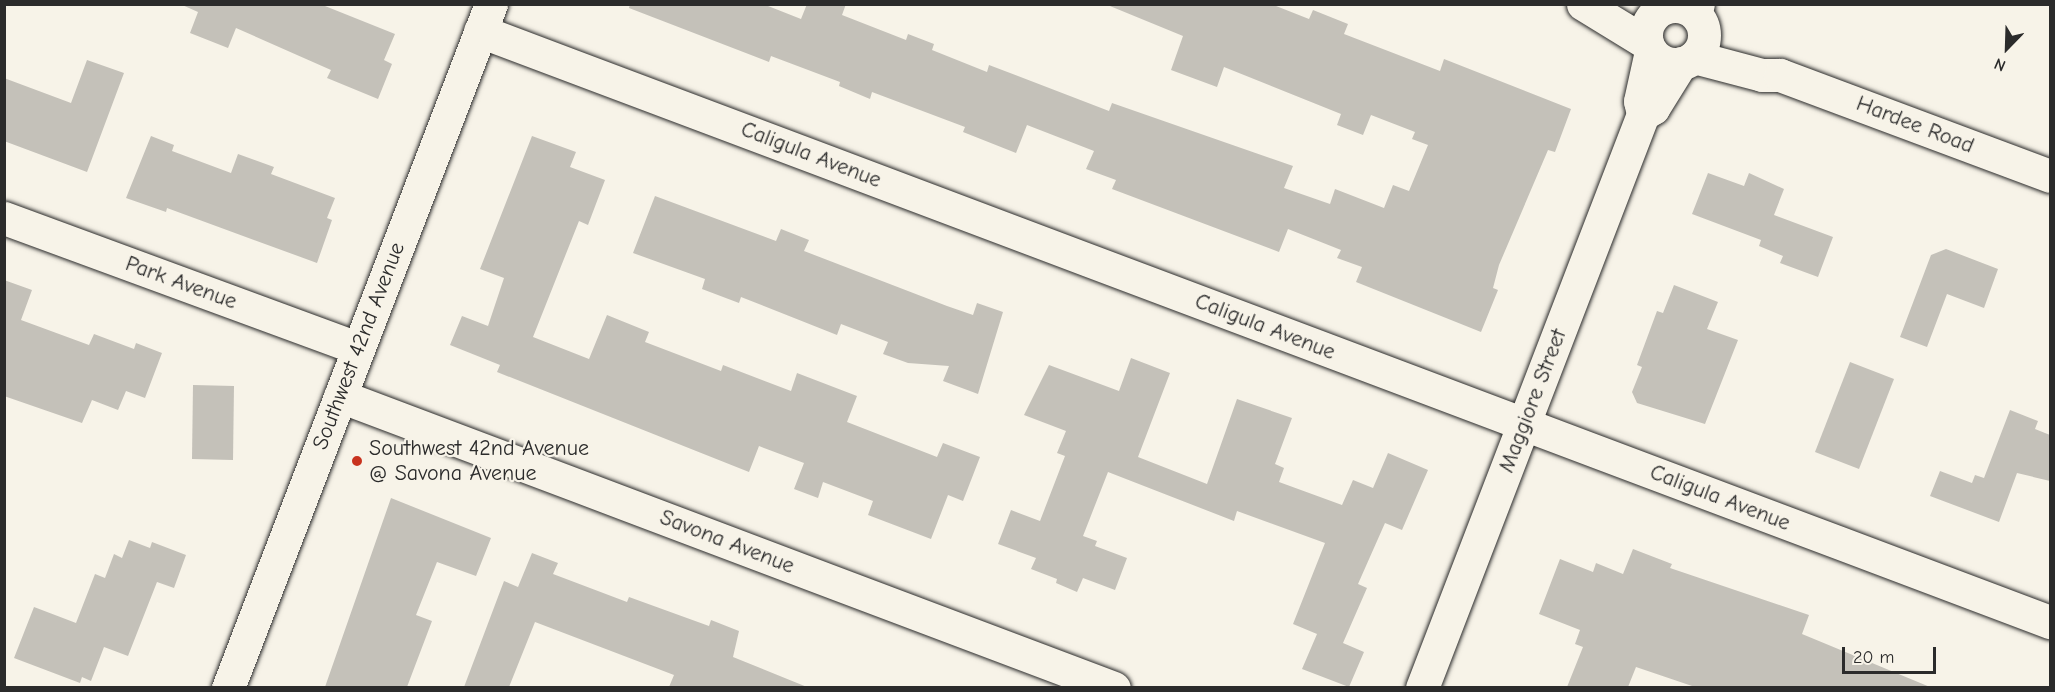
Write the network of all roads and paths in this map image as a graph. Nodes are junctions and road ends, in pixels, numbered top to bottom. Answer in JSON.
{"nodes":[{"id":1,"x":1582,"y":4,"type":"edge"},
{"id":2,"x":1623,"y":4,"type":"edge"},
{"id":3,"x":1682,"y":10,"type":"edge"},
{"id":4,"x":486,"y":18,"type":"edge"},
{"id":5,"x":1649,"y":47,"type":"junction"},
{"id":6,"x":1687,"y":60,"type":"junction"},
{"id":7,"x":1780,"y":75,"type":"junction"},
{"id":8,"x":1643,"y":114,"type":"junction"},
{"id":9,"x":2050,"y":176,"type":"edge"},
{"id":10,"x":4,"y":218,"type":"edge"},
{"id":11,"x":358,"y":348,"type":"junction"},
{"id":12,"x":340,"y":396,"type":"junction"},
{"id":13,"x":1524,"y":425,"type":"junction"},
{"id":14,"x":2050,"y":622,"type":"edge"},
{"id":15,"x":228,"y":687,"type":"edge"},
{"id":16,"x":1114,"y":687,"type":"edge"},
{"id":17,"x":1422,"y":687,"type":"edge"}],
"edges":[{"from":1,"to":5,"type":"street"},
{"from":2,"to":3,"type":"street","name":"Hardee Road"},
{"from":3,"to":5,"type":"street"},
{"from":3,"to":6,"type":"street"},
{"from":3,"to":7,"type":"street","name":"Hardee Road"},
{"from":4,"to":11,"type":"street","name":"Southwest 42nd Avenue"},
{"from":4,"to":13,"type":"street","name":"Caligula Avenue"},
{"from":5,"to":6,"type":"street"},
{"from":5,"to":8,"type":"street","name":"Maggiore Street"},
{"from":6,"to":7,"type":"street","name":"Hardee Road"},
{"from":6,"to":8,"type":"street","name":"Maggiore Street"},
{"from":7,"to":9,"type":"street","name":"Hardee Road"},
{"from":8,"to":13,"type":"street","name":"Maggiore Street"},
{"from":10,"to":11,"type":"street","name":"Park Avenue"},
{"from":11,"to":12,"type":"street","name":"Southwest 42nd Avenue"},
{"from":12,"to":15,"type":"street","name":"Southwest 42nd Avenue"},
{"from":12,"to":16,"type":"street","name":"Savona Avenue"},
{"from":13,"to":14,"type":"street","name":"Caligula Avenue"},
{"from":13,"to":17,"type":"street","name":"Maggiore Street"}]}
